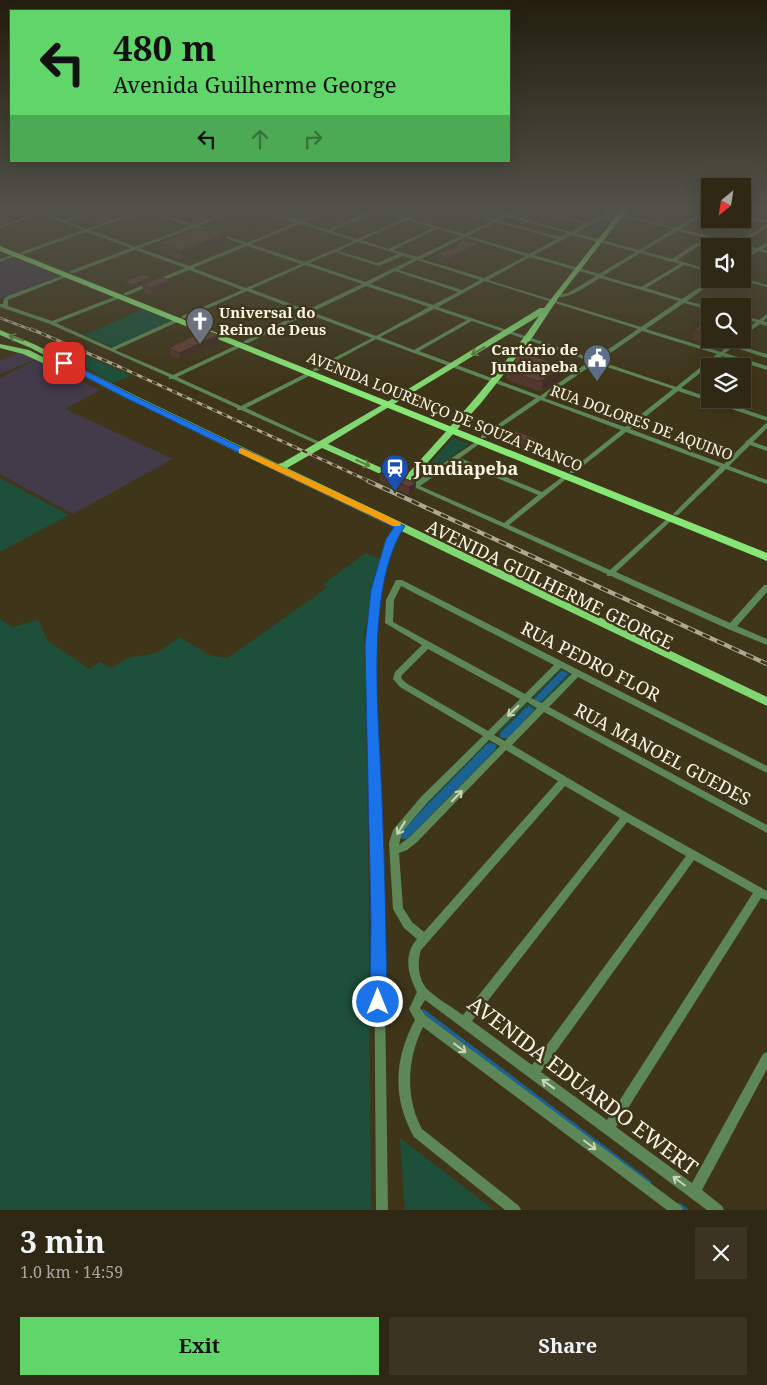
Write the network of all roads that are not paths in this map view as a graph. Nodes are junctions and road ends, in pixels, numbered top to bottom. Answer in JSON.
{"nodes":[{"id":1,"x":49,"y":265,"type":"edge"},
{"id":2,"x":92,"y":265,"type":"edge"},
{"id":3,"x":182,"y":265,"type":"edge"},
{"id":4,"x":195,"y":265,"type":"edge"},
{"id":5,"x":303,"y":265,"type":"edge"},
{"id":6,"x":310,"y":265,"type":"edge"},
{"id":7,"x":404,"y":265,"type":"edge"},
{"id":8,"x":439,"y":265,"type":"edge"},
{"id":9,"x":512,"y":265,"type":"edge"},
{"id":10,"x":561,"y":265,"type":"edge"},
{"id":11,"x":580,"y":265,"type":"edge"},
{"id":12,"x":617,"y":265,"type":"edge"},
{"id":13,"x":680,"y":265,"type":"edge"},
{"id":14,"x":689,"y":265,"type":"edge"},
{"id":15,"x":189,"y":268,"type":"junction"},
{"id":16,"x":701,"y":269,"type":"edge"},
{"id":17,"x":395,"y":270,"type":"junction"},
{"id":18,"x":576,"y":270,"type":"junction"},
{"id":19,"x":70,"y":274,"type":"junction"},
{"id":20,"x":599,"y":277,"type":"junction"},
{"id":21,"x":485,"y":280,"type":"junction"},
{"id":22,"x":751,"y":282,"type":"edge"},
{"id":23,"x":366,"y":284,"type":"junction"},
{"id":24,"x":767,"y":286,"type":"edge"},
{"id":25,"x":702,"y":288,"type":"edge"},
{"id":26,"x":248,"y":289,"type":"junction"},
{"id":27,"x":640,"y":289,"type":"junction"},
{"id":28,"x":463,"y":292,"type":"junction"},
{"id":29,"x":124,"y":295,"type":"junction"},
{"id":30,"x":552,"y":301,"type":"junction"},
{"id":31,"x":682,"y":301,"type":"junction"},
{"id":32,"x":3,"y":306,"type":"edge"},
{"id":33,"x":701,"y":306,"type":"edge"},
{"id":34,"x":434,"y":308,"type":"junction"},
{"id":35,"x":309,"y":312,"type":"junction"},
{"id":36,"x":767,"y":316,"type":"edge"},
{"id":37,"x":182,"y":318,"type":"junction"},
{"id":38,"x":470,"y":320,"type":"junction"},
{"id":39,"x":751,"y":320,"type":"edge"},
{"id":40,"x":760,"y":322,"type":"junction"},
{"id":41,"x":52,"y":323,"type":"junction"},
{"id":42,"x":767,"y":324,"type":"edge"},
{"id":43,"x":641,"y":329,"type":"junction"},
{"id":44,"x":751,"y":329,"type":"edge"},
{"id":45,"x":0,"y":332,"type":"edge"},
{"id":46,"x":508,"y":333,"type":"junction"},
{"id":47,"x":378,"y":338,"type":"junction"},
{"id":48,"x":527,"y":339,"type":"junction"},
{"id":49,"x":243,"y":344,"type":"junction"},
{"id":50,"x":0,"y":346,"type":"edge"},
{"id":51,"x":728,"y":348,"type":"edge"},
{"id":52,"x":742,"y":348,"type":"edge"},
{"id":53,"x":110,"y":350,"type":"junction"},
{"id":54,"x":416,"y":351,"type":"junction"},
{"id":55,"x":721,"y":354,"type":"junction"},
{"id":56,"x":767,"y":356,"type":"edge"},
{"id":57,"x":594,"y":361,"type":"junction"},
{"id":58,"x":454,"y":366,"type":"junction"},
{"id":59,"x":767,"y":368,"type":"edge"},
{"id":60,"x":313,"y":371,"type":"junction"},
{"id":61,"x":171,"y":378,"type":"junction"},
{"id":62,"x":493,"y":380,"type":"junction"},
{"id":63,"x":675,"y":389,"type":"junction"},
{"id":64,"x":541,"y":398,"type":"junction"},
{"id":65,"x":392,"y":403,"type":"junction"},
{"id":66,"x":239,"y":409,"type":"junction"},
{"id":67,"x":767,"y":420,"type":"edge"},
{"id":68,"x":767,"y":425,"type":"edge"},
{"id":69,"x":455,"y":428,"type":"junction"},
{"id":70,"x":626,"y":429,"type":"junction"},
{"id":71,"x":482,"y":439,"type":"junction"},
{"id":72,"x":748,"y":442,"type":"junction"},
{"id":73,"x":321,"y":444,"type":"junction"},
{"id":74,"x":767,"y":449,"type":"edge"},
{"id":75,"x":455,"y":458,"type":"junction"},
{"id":76,"x":424,"y":463,"type":"junction"},
{"id":77,"x":724,"y":466,"type":"junction"},
{"id":78,"x":281,"y":468,"type":"junction"},
{"id":79,"x":442,"y":468,"type":"junction"},
{"id":80,"x":569,"y":474,"type":"junction"},
{"id":81,"x":405,"y":482,"type":"junction"},
{"id":82,"x":767,"y":482,"type":"edge"},
{"id":83,"x":415,"y":486,"type":"junction"},
{"id":84,"x":543,"y":495,"type":"junction"},
{"id":85,"x":673,"y":516,"type":"junction"},
{"id":86,"x":504,"y":526,"type":"junction"},
{"id":87,"x":398,"y":528,"type":"junction"},
{"id":88,"x":767,"y":551,"type":"edge"},
{"id":89,"x":767,"y":557,"type":"edge"},
{"id":90,"x":610,"y":574,"type":"junction"},
{"id":91,"x":399,"y":582,"type":"joint"},
{"id":92,"x":767,"y":587,"type":"edge"},
{"id":93,"x":731,"y":627,"type":"junction"},
{"id":94,"x":767,"y":642,"type":"edge"},
{"id":95,"x":427,"y":645,"type":"junction"},
{"id":96,"x":560,"y":664,"type":"junction"},
{"id":97,"x":577,"y":672,"type":"junction"},
{"id":98,"x":526,"y":699,"type":"junction"},
{"id":99,"x":767,"y":702,"type":"edge"},
{"id":100,"x":543,"y":708,"type":"junction"},
{"id":101,"x":767,"y":708,"type":"edge"},
{"id":102,"x":488,"y":736,"type":"junction"},
{"id":103,"x":505,"y":746,"type":"junction"},
{"id":104,"x":767,"y":770,"type":"edge"},
{"id":105,"x":565,"y":780,"type":"junction"},
{"id":106,"x":626,"y":817,"type":"junction"},
{"id":107,"x":767,"y":829,"type":"edge"},
{"id":108,"x":395,"y":851,"type":"junction"},
{"id":109,"x":693,"y":854,"type":"junction"},
{"id":110,"x":763,"y":894,"type":"edge"},
{"id":111,"x":423,"y":938,"type":"junction"},
{"id":112,"x":423,"y":992,"type":"junction"},
{"id":113,"x":421,"y":1019,"type":"junction"},
{"id":114,"x":465,"y":1021,"type":"junction"},
{"id":115,"x":767,"y":1058,"type":"edge"},
{"id":116,"x":533,"y":1073,"type":"junction"},
{"id":117,"x":608,"y":1129,"type":"junction"},
{"id":118,"x":694,"y":1192,"type":"junction"},
{"id":119,"x":382,"y":1210,"type":"edge"},
{"id":120,"x":515,"y":1210,"type":"edge"},
{"id":121,"x":677,"y":1210,"type":"edge"},
{"id":122,"x":718,"y":1210,"type":"edge"}],
"edges":[{"from":1,"to":19,"type":"highway","name":"AVENIDA LOURENÇO DE SOUZA FRANCO"},
{"from":2,"to":19,"type":"street"},
{"from":3,"to":15,"type":"street","name":"RUA DOLORES DE AQUINO"},
{"from":4,"to":15,"type":"street"},
{"from":5,"to":26,"type":"street"},
{"from":6,"to":23,"type":"street"},
{"from":7,"to":17,"type":"street"},
{"from":8,"to":21,"type":"street"},
{"from":9,"to":21,"type":"street"},
{"from":10,"to":18,"type":"street"},
{"from":11,"to":18,"type":"main road"},
{"from":12,"to":20,"type":"street"},
{"from":13,"to":27,"type":"street"},
{"from":14,"to":16,"type":"street"},
{"from":15,"to":26,"type":"street","name":"RUA DOLORES DE AQUINO"},
{"from":15,"to":29,"type":"street"},
{"from":17,"to":23,"type":"street"},
{"from":17,"to":28,"type":"street"},
{"from":18,"to":20,"type":"street"},
{"from":18,"to":30,"type":"main road"},
{"from":19,"to":29,"type":"highway","name":"AVENIDA LOURENÇO DE SOUZA FRANCO"},
{"from":19,"to":32,"type":"street"},
{"from":20,"to":27,"type":"street"},
{"from":20,"to":30,"type":"street"},
{"from":21,"to":28,"type":"street"},
{"from":21,"to":30,"type":"street"},
{"from":22,"to":24,"type":"street"},
{"from":23,"to":34,"type":"street"},
{"from":23,"to":35,"type":"street"},
{"from":25,"to":31,"type":"street"},
{"from":26,"to":35,"type":"street","name":"RUA DOLORES DE AQUINO"},
{"from":26,"to":37,"type":"street"},
{"from":27,"to":31,"type":"street"},
{"from":28,"to":34,"type":"street"},
{"from":29,"to":37,"type":"highway","name":"AVENIDA LOURENÇO DE SOUZA FRANCO"},
{"from":29,"to":41,"type":"street"},
{"from":30,"to":43,"type":"street"},
{"from":30,"to":46,"type":"main road"},
{"from":30,"to":48,"type":"main road"},
{"from":31,"to":33,"type":"street"},
{"from":31,"to":43,"type":"street"},
{"from":32,"to":41,"type":"street"},
{"from":34,"to":38,"type":"street"},
{"from":34,"to":47,"type":"street"},
{"from":35,"to":47,"type":"street","name":"RUA DOLORES DE AQUINO"},
{"from":35,"to":49,"type":"street"},
{"from":36,"to":40,"type":"street"},
{"from":37,"to":49,"type":"highway","name":"AVENIDA LOURENÇO DE SOUZA FRANCO"},
{"from":37,"to":53,"type":"street"},
{"from":38,"to":46,"type":"street"},
{"from":38,"to":54,"type":"street"},
{"from":39,"to":40,"type":"street"},
{"from":40,"to":42,"type":"street"},
{"from":40,"to":44,"type":"street"},
{"from":41,"to":53,"type":"street"},
{"from":43,"to":55,"type":"street"},
{"from":43,"to":57,"type":"street"},
{"from":78,"to":45,"type":"main road","name":"AVENIDA GUILHERME GEORGE","one_way":true},
{"from":46,"to":48,"type":"street"},
{"from":46,"to":58,"type":"main road","one_way":true},
{"from":47,"to":54,"type":"street","name":"RUA DOLORES DE AQUINO"},
{"from":47,"to":60,"type":"street"},
{"from":48,"to":57,"type":"street"},
{"from":48,"to":62,"type":"main road"},
{"from":49,"to":60,"type":"highway","name":"AVENIDA LOURENÇO DE SOUZA FRANCO"},
{"from":49,"to":61,"type":"street"},
{"from":50,"to":87,"type":"main road","name":"AVENIDA GUILHERME GEORGE"},
{"from":51,"to":55,"type":"street"},
{"from":52,"to":56,"type":"street"},
{"from":53,"to":61,"type":"street"},
{"from":54,"to":58,"type":"street","name":"RUA DOLORES DE AQUINO"},
{"from":55,"to":59,"type":"street"},
{"from":55,"to":63,"type":"street"},
{"from":57,"to":63,"type":"street"},
{"from":57,"to":64,"type":"street"},
{"from":58,"to":62,"type":"street","name":"RUA DOLORES DE AQUINO"},
{"from":58,"to":65,"type":"main road"},
{"from":60,"to":65,"type":"highway","name":"AVENIDA LOURENÇO DE SOUZA FRANCO"},
{"from":60,"to":66,"type":"street"},
{"from":61,"to":66,"type":"street"},
{"from":62,"to":64,"type":"street","name":"RUA DOLORES DE AQUINO"},
{"from":62,"to":69,"type":"main road"},
{"from":63,"to":67,"type":"street"},
{"from":63,"to":70,"type":"street"},
{"from":64,"to":70,"type":"street","name":"RUA DOLORES DE AQUINO"},
{"from":64,"to":71,"type":"street"},
{"from":65,"to":69,"type":"highway","name":"AVENIDA LOURENÇO DE SOUZA FRANCO"},
{"from":65,"to":73,"type":"main road"},
{"from":66,"to":73,"type":"street"},
{"from":68,"to":72,"type":"street"},
{"from":69,"to":71,"type":"highway","name":"AVENIDA LOURENÇO DE SOUZA FRANCO"},
{"from":69,"to":76,"type":"main road"},
{"from":70,"to":77,"type":"street","name":"RUA DOLORES DE AQUINO"},
{"from":70,"to":80,"type":"street"},
{"from":71,"to":75,"type":"street"},
{"from":71,"to":80,"type":"highway","name":"AVENIDA LOURENÇO DE SOUZA FRANCO"},
{"from":72,"to":74,"type":"street"},
{"from":72,"to":77,"type":"street"},
{"from":73,"to":78,"type":"main road"},
{"from":73,"to":81,"type":"main road","one_way":true},
{"from":75,"to":79,"type":"street"},
{"from":75,"to":84,"type":"street"},
{"from":76,"to":79,"type":"main road"},
{"from":76,"to":81,"type":"main road"},
{"from":77,"to":82,"type":"street","name":"RUA DOLORES DE AQUINO"},
{"from":77,"to":85,"type":"street"},
{"from":78,"to":87,"type":"main road","name":"AVENIDA GUILHERME GEORGE"},
{"from":79,"to":83,"type":"street"},
{"from":80,"to":84,"type":"street"},
{"from":80,"to":85,"type":"highway","name":"AVENIDA LOURENÇO DE SOUZA FRANCO"},
{"from":81,"to":83,"type":"street"},
{"from":83,"to":86,"type":"street"},
{"from":84,"to":86,"type":"street"},
{"from":85,"to":88,"type":"highway","name":"AVENIDA LOURENÇO DE SOUZA FRANCO"},
{"from":85,"to":89,"type":"highway","name":"AVENIDA LOURENÇO DE SOUZA FRANCO"},
{"from":85,"to":90,"type":"street"},
{"from":86,"to":90,"type":"street"},
{"from":87,"to":99,"type":"main road","name":"AVENIDA GUILHERME GEORGE"},
{"from":87,"to":101,"type":"main road","name":"AVENIDA GUILHERME GEORGE"},
{"from":87,"to":119,"type":"street"},
{"from":90,"to":93,"type":"street"},
{"from":91,"to":95,"type":"street","name":"RUA MANOEL GUEDES"},
{"from":91,"to":96,"type":"street","name":"RUA PEDRO FLOR"},
{"from":92,"to":93,"type":"street"},
{"from":93,"to":94,"type":"street"},
{"from":95,"to":98,"type":"street","name":"RUA MANOEL GUEDES"},
{"from":95,"to":102,"type":"street"},
{"from":96,"to":97,"type":"street","name":"RUA PEDRO FLOR"},
{"from":96,"to":98,"type":"street"},
{"from":97,"to":100,"type":"street"},
{"from":97,"to":104,"type":"street","name":"RUA PEDRO FLOR"},
{"from":98,"to":100,"type":"street","name":"RUA MANOEL GUEDES"},
{"from":98,"to":102,"type":"street","one_way":true},
{"from":100,"to":103,"type":"street"},
{"from":100,"to":107,"type":"street","name":"RUA MANOEL GUEDES"},
{"from":102,"to":103,"type":"street"},
{"from":102,"to":108,"type":"street","one_way":true},
{"from":103,"to":105,"type":"street"},
{"from":108,"to":103,"type":"street","one_way":true},
{"from":105,"to":106,"type":"street"},
{"from":105,"to":111,"type":"street"},
{"from":106,"to":109,"type":"street"},
{"from":106,"to":114,"type":"street"},
{"from":108,"to":111,"type":"street"},
{"from":109,"to":110,"type":"street"},
{"from":109,"to":116,"type":"street"},
{"from":110,"to":117,"type":"street"},
{"from":111,"to":112,"type":"street"},
{"from":112,"to":113,"type":"street"},
{"from":112,"to":114,"type":"street","name":"AVENIDA EDUARDO EWERT"},
{"from":113,"to":120,"type":"street"},
{"from":113,"to":121,"type":"street","one_way":true},
{"from":114,"to":116,"type":"street","name":"AVENIDA EDUARDO EWERT"},
{"from":115,"to":118,"type":"street"},
{"from":117,"to":116,"type":"street","name":"AVENIDA EDUARDO EWERT","one_way":true},
{"from":118,"to":117,"type":"street","name":"AVENIDA EDUARDO EWERT","one_way":true},
{"from":118,"to":122,"type":"street","name":"AVENIDA EDUARDO EWERT"}]}
